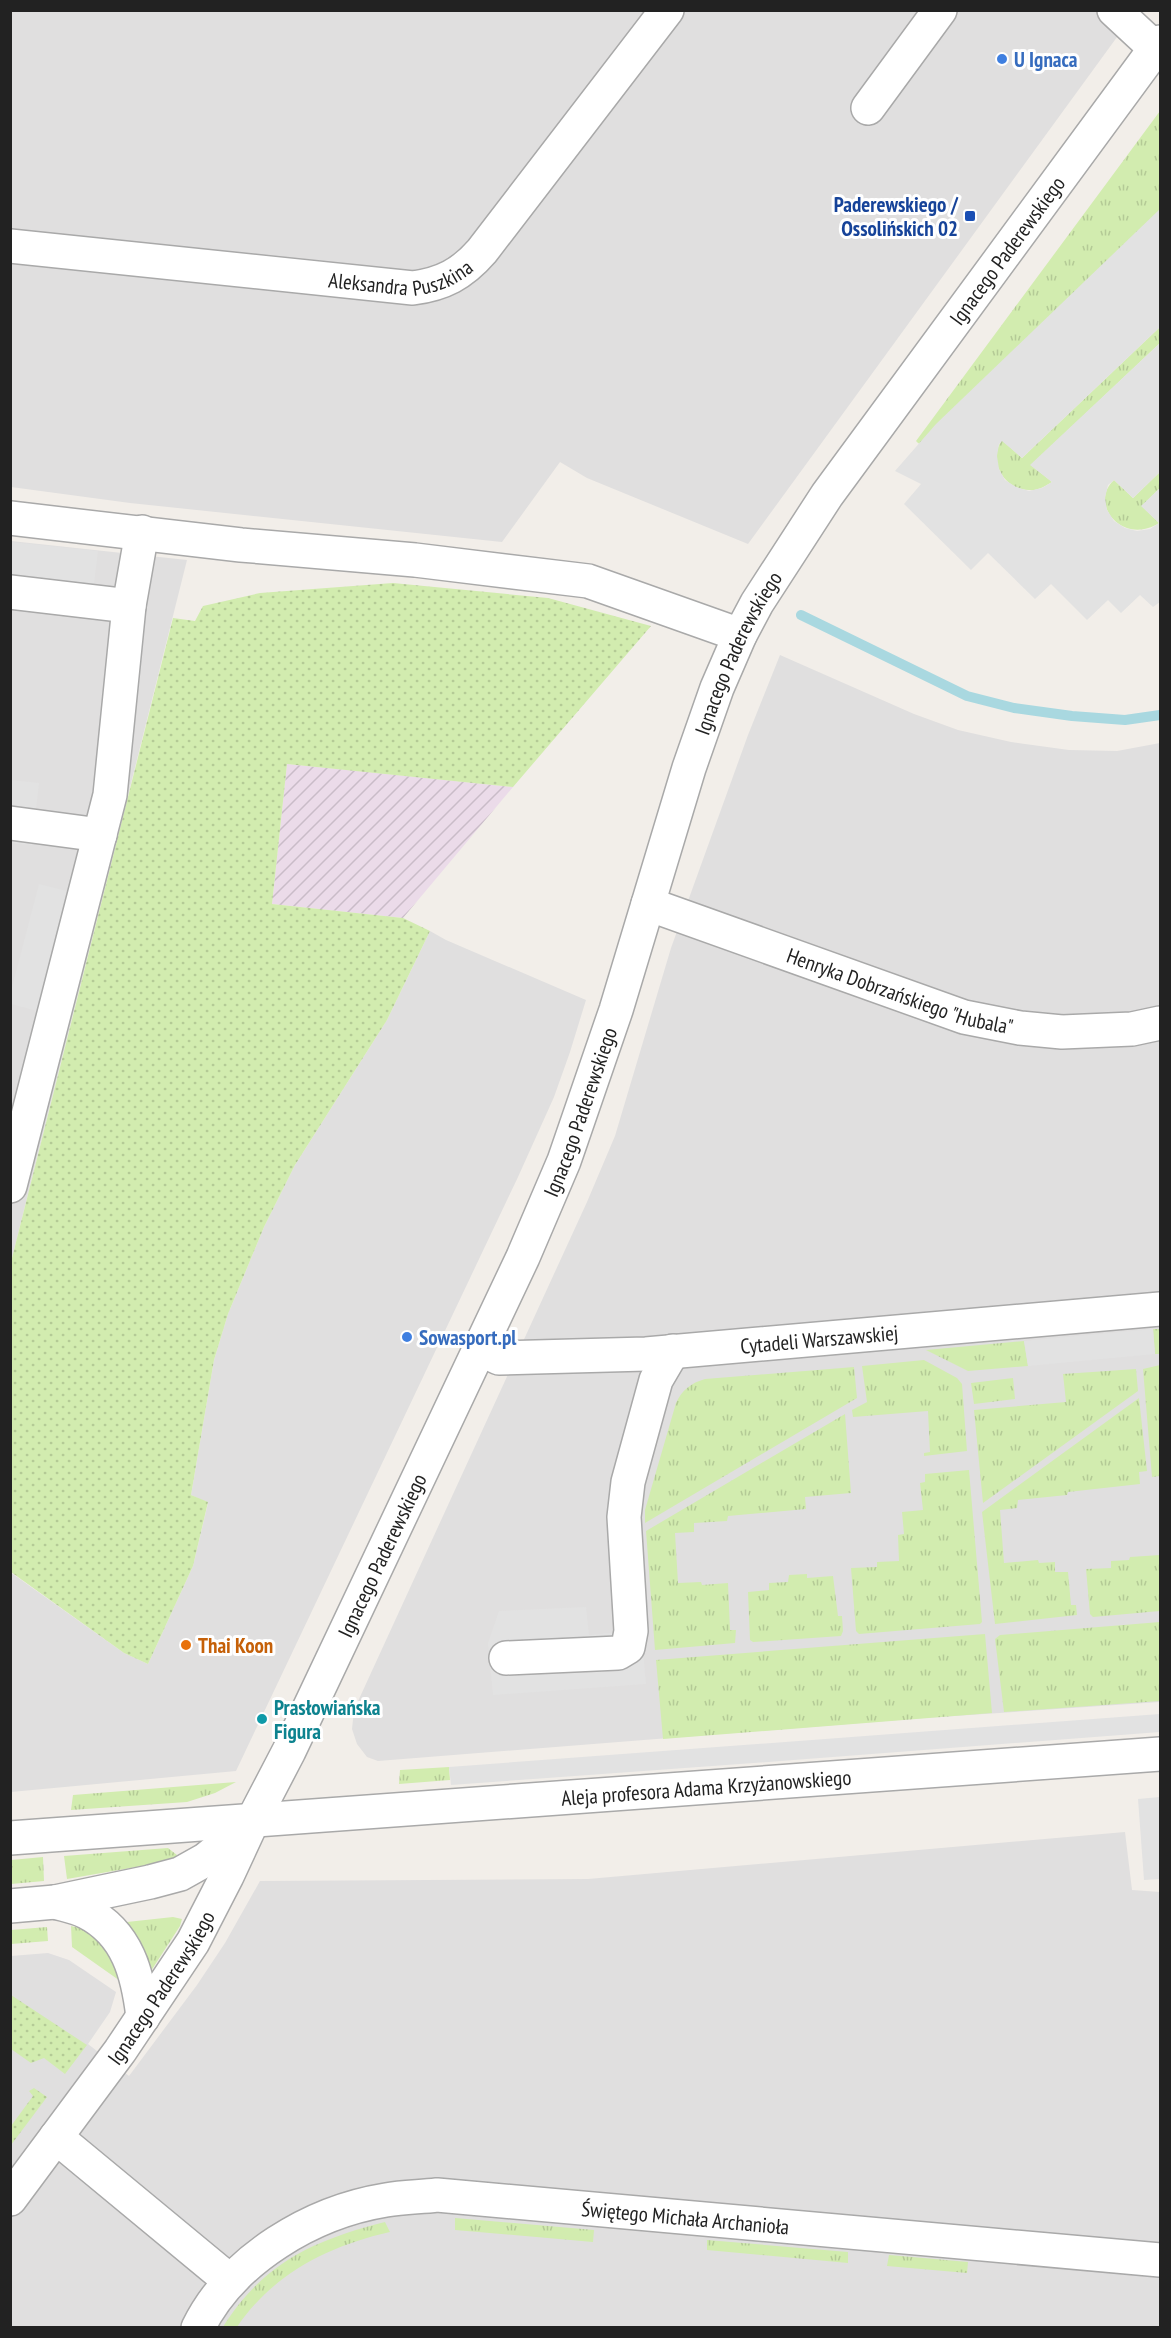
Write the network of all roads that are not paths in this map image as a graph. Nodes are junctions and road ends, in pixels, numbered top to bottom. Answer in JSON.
{"nodes":[{"id":1,"x":667,"y":10,"type":"edge"},
{"id":2,"x":940,"y":10,"type":"edge"},
{"id":3,"x":1114,"y":10,"type":"edge"},
{"id":4,"x":1158,"y":46,"type":"edge"},
{"id":5,"x":868,"y":108,"type":"dead end"},
{"id":6,"x":10,"y":246,"type":"edge"},
{"id":7,"x":10,"y":518,"type":"edge"},
{"id":8,"x":142,"y":532,"type":"junction"},
{"id":9,"x":10,"y":592,"type":"edge"},
{"id":10,"x":129,"y":606,"type":"junction"},
{"id":11,"x":740,"y":635,"type":"junction"},
{"id":12,"x":10,"y":823,"type":"edge"},
{"id":13,"x":100,"y":835,"type":"junction"},
{"id":14,"x":648,"y":904,"type":"junction"},
{"id":15,"x":1161,"y":1023,"type":"edge"},
{"id":16,"x":10,"y":1186,"type":"edge"},
{"id":17,"x":1161,"y":1309,"type":"edge"},
{"id":18,"x":480,"y":1349,"type":"junction"},
{"id":19,"x":674,"y":1351,"type":"junction"},
{"id":20,"x":507,"y":1658,"type":"dead end"},
{"id":21,"x":1161,"y":1754,"type":"edge"},
{"id":22,"x":252,"y":1822,"type":"junction"},
{"id":23,"x":10,"y":1838,"type":"edge"},
{"id":24,"x":55,"y":1902,"type":"junction"},
{"id":25,"x":10,"y":1906,"type":"edge"},
{"id":26,"x":143,"y":2017,"type":"junction"},
{"id":27,"x":56,"y":2137,"type":"junction"},
{"id":28,"x":10,"y":2199,"type":"edge"},
{"id":29,"x":1161,"y":2260,"type":"edge"},
{"id":30,"x":230,"y":2281,"type":"junction"},
{"id":31,"x":198,"y":2328,"type":"edge"}],
"edges":[{"from":1,"to":6,"type":"street","name":"Aleksandra Puszkina"},
{"from":2,"to":5,"type":"street"},
{"from":3,"to":4,"type":"street"},
{"from":4,"to":11,"type":"street","name":"Ignacego Paderewskiego"},
{"from":7,"to":8,"type":"street"},
{"from":8,"to":10,"type":"street"},
{"from":8,"to":11,"type":"street"},
{"from":9,"to":10,"type":"street"},
{"from":10,"to":13,"type":"street"},
{"from":11,"to":14,"type":"street","name":"Ignacego Paderewskiego"},
{"from":12,"to":13,"type":"street"},
{"from":13,"to":16,"type":"street"},
{"from":14,"to":15,"type":"street","name":"Henryka Dobrzańskiego \"Hubala\""},
{"from":14,"to":18,"type":"street","name":"Ignacego Paderewskiego"},
{"from":17,"to":19,"type":"street","name":"Cytadeli Warszawskiej"},
{"from":18,"to":19,"type":"street","name":"Cytadeli Warszawskiej"},
{"from":18,"to":22,"type":"street","name":"Ignacego Paderewskiego"},
{"from":19,"to":20,"type":"street"},
{"from":21,"to":22,"type":"street","name":"Aleja profesora Adama Krzyżanowskiego"},
{"from":22,"to":23,"type":"street","name":"Aleja profesora Adama Krzyżanowskiego"},
{"from":22,"to":24,"type":"street"},
{"from":22,"to":26,"type":"street","name":"Ignacego Paderewskiego"},
{"from":24,"to":25,"type":"street"},
{"from":24,"to":26,"type":"street"},
{"from":26,"to":27,"type":"street","name":"Ignacego Paderewskiego"},
{"from":27,"to":28,"type":"street","name":"Ignacego Paderewskiego"},
{"from":27,"to":30,"type":"street"},
{"from":29,"to":30,"type":"street","name":"Świętego Michała Archanioła"},
{"from":30,"to":31,"type":"street","name":"Świętego Michała Archanioła"}]}
